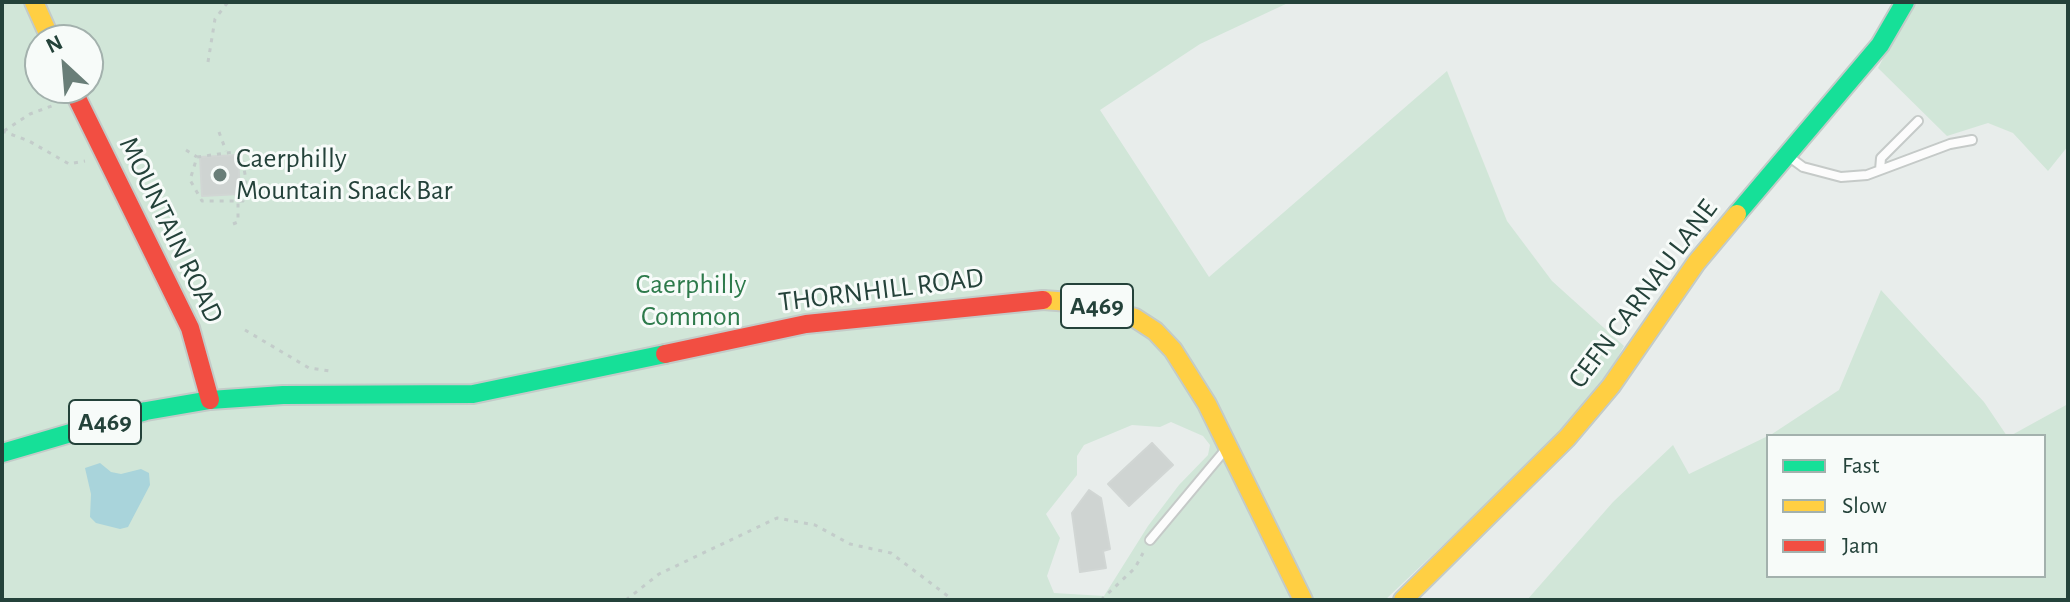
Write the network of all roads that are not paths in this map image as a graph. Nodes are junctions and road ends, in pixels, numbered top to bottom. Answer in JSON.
{"nodes":[{"id":1,"x":34,"y":2,"type":"edge"},
{"id":2,"x":1905,"y":2,"type":"edge"},
{"id":3,"x":44,"y":24,"type":"edge"},
{"id":4,"x":73,"y":104,"type":"edge"},
{"id":5,"x":1918,"y":121,"type":"dead end"},
{"id":6,"x":1972,"y":140,"type":"dead end"},
{"id":7,"x":1787,"y":155,"type":"junction"},
{"id":8,"x":1880,"y":170,"type":"junction"},
{"id":9,"x":210,"y":400,"type":"junction"},
{"id":10,"x":1228,"y":446,"type":"junction"},
{"id":11,"x":2,"y":453,"type":"edge"},
{"id":12,"x":1150,"y":540,"type":"road end"},
{"id":13,"x":1303,"y":600,"type":"edge"},
{"id":14,"x":1403,"y":600,"type":"edge"}],
"edges":[{"from":1,"to":3,"type":"main road"},
{"from":2,"to":7,"type":"main road","name":"CEFN CARNAU LANE"},
{"from":4,"to":9,"type":"main road","name":"MOUNTAIN ROAD"},
{"from":5,"to":8,"type":"lane"},
{"from":6,"to":8,"type":"lane"},
{"from":7,"to":8,"type":"lane"},
{"from":7,"to":14,"type":"main road","name":"CEFN CARNAU LANE"},
{"from":9,"to":10,"type":"main road","name":"THORNHILL ROAD","number":"A469"},
{"from":9,"to":11,"type":"main road","number":"A469"},
{"from":10,"to":12,"type":"lane"},
{"from":10,"to":13,"type":"main road","name":"THORNHILL ROAD","number":"A469"}]}
